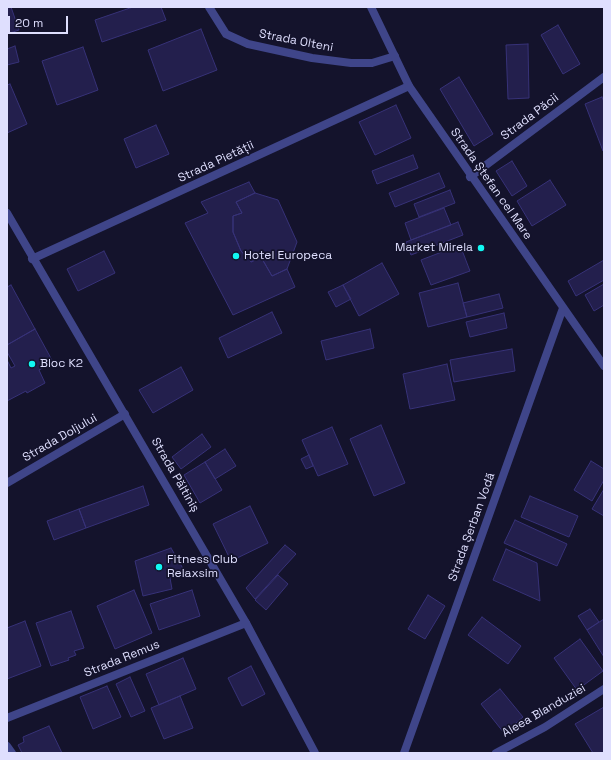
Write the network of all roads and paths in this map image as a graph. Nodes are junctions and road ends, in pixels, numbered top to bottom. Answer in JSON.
{"nodes":[{"id":1,"x":209,"y":7,"type":"edge"},
{"id":2,"x":371,"y":7,"type":"edge"},
{"id":3,"x":395,"y":56,"type":"junction"},
{"id":4,"x":604,"y":77,"type":"edge"},
{"id":5,"x":409,"y":86,"type":"junction"},
{"id":6,"x":470,"y":176,"type":"junction"},
{"id":7,"x":7,"y":213,"type":"edge"},
{"id":8,"x":32,"y":259,"type":"junction"},
{"id":9,"x":563,"y":308,"type":"junction"},
{"id":10,"x":604,"y":366,"type":"edge"},
{"id":11,"x":125,"y":414,"type":"junction"},
{"id":12,"x":7,"y":483,"type":"edge"},
{"id":13,"x":246,"y":623,"type":"junction"},
{"id":14,"x":604,"y":689,"type":"edge"},
{"id":15,"x":7,"y":718,"type":"edge"},
{"id":16,"x":7,"y":746,"type":"edge"},
{"id":17,"x":12,"y":753,"type":"edge"},
{"id":18,"x":315,"y":753,"type":"edge"},
{"id":19,"x":404,"y":753,"type":"edge"},
{"id":20,"x":496,"y":753,"type":"edge"}],
"edges":[{"from":1,"to":3,"type":"street","name":"Strada Olteni"},
{"from":2,"to":3,"type":"street","name":"Strada Ștefan cel Mare"},
{"from":3,"to":5,"type":"street","name":"Strada Ștefan cel Mare"},
{"from":4,"to":6,"type":"street","name":"Strada Păcii"},
{"from":5,"to":6,"type":"street","name":"Strada Ștefan cel Mare"},
{"from":5,"to":8,"type":"street","name":"Strada Pietății"},
{"from":6,"to":9,"type":"street","name":"Strada Ștefan cel Mare"},
{"from":7,"to":8,"type":"street","name":"Strada Păltiniș"},
{"from":8,"to":11,"type":"street","name":"Strada Păltiniș"},
{"from":9,"to":10,"type":"street","name":"Strada Ștefan cel Mare"},
{"from":9,"to":19,"type":"street","name":"Strada Șerban Vodă"},
{"from":11,"to":12,"type":"street","name":"Strada Doljului"},
{"from":11,"to":13,"type":"street","name":"Strada Păltiniș"},
{"from":13,"to":15,"type":"street","name":"Strada Remus"},
{"from":13,"to":18,"type":"street","name":"Strada Păltiniș"},
{"from":14,"to":20,"type":"street","name":"Aleea Blanduziei"},
{"from":16,"to":17,"type":"street"}]}
